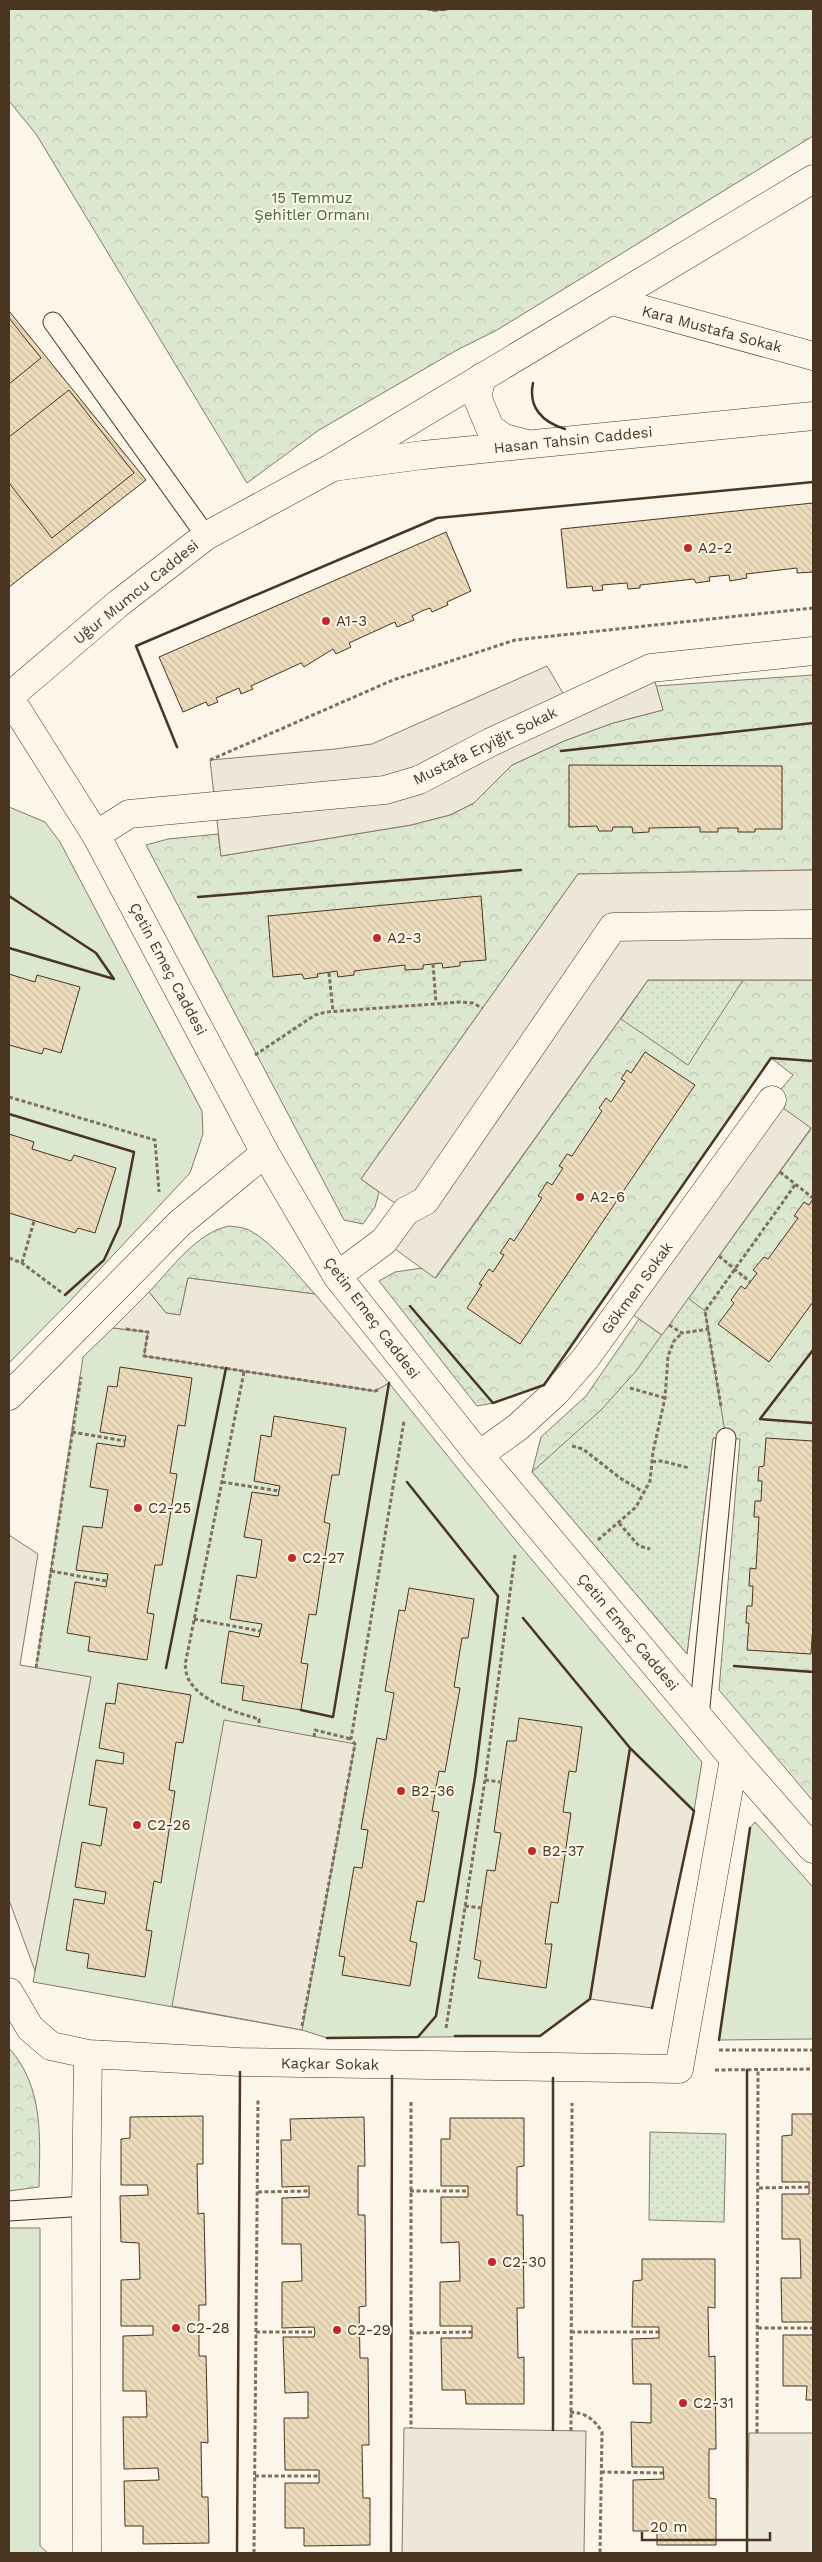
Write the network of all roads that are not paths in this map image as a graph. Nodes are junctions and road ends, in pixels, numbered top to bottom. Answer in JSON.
{"nodes":[{"id":1,"x":813,"y":179,"type":"edge"},
{"id":2,"x":612,"y":302,"type":"junction"},
{"id":3,"x":53,"y":322,"type":"dead end"},
{"id":4,"x":813,"y":356,"type":"edge"},
{"id":5,"x":482,"y":378,"type":"junction"},
{"id":6,"x":813,"y":416,"type":"edge"},
{"id":7,"x":531,"y":445,"type":"junction"},
{"id":8,"x":333,"y":467,"type":"junction"},
{"id":9,"x":206,"y":536,"type":"junction"},
{"id":10,"x":813,"y":651,"type":"edge"},
{"id":11,"x":9,"y":697,"type":"edge"},
{"id":12,"x":96,"y":835,"type":"junction"},
{"id":13,"x":813,"y":924,"type":"edge"},
{"id":14,"x":772,"y":1100,"type":"dead end"},
{"id":15,"x":266,"y":1153,"type":"junction"},
{"id":16,"x":337,"y":1276,"type":"junction"},
{"id":17,"x":9,"y":1396,"type":"edge"},
{"id":18,"x":726,"y":1438,"type":"road end"},
{"id":19,"x":479,"y":1455,"type":"junction"},
{"id":20,"x":699,"y":1716,"type":"junction"},
{"id":21,"x":734,"y":1759,"type":"junction"},
{"id":22,"x":813,"y":1849,"type":"edge"},
{"id":23,"x":9,"y":1992,"type":"edge"},
{"id":24,"x":88,"y":2054,"type":"junction"},
{"id":25,"x":86,"y":2206,"type":"junction"},
{"id":26,"x":9,"y":2211,"type":"edge"},
{"id":27,"x":87,"y":2553,"type":"edge"}],
"edges":[{"from":1,"to":2,"type":"street","name":"Uğur Mumcu Caddesi"},
{"from":2,"to":4,"type":"street","name":"Kara Mustafa Sokak"},
{"from":2,"to":5,"type":"street","name":"Uğur Mumcu Caddesi"},
{"from":3,"to":9,"type":"lane"},
{"from":5,"to":7,"type":"street"},
{"from":5,"to":8,"type":"street","name":"Uğur Mumcu Caddesi"},
{"from":6,"to":7,"type":"street","name":"Hasan Tahsin Caddesi"},
{"from":7,"to":8,"type":"street","name":"Hasan Tahsin Caddesi"},
{"from":8,"to":9,"type":"street","name":"Uğur Mumcu Caddesi"},
{"from":9,"to":11,"type":"street","name":"Uğur Mumcu Caddesi"},
{"from":10,"to":12,"type":"street","name":"Mustafa Eryiğit Sokak"},
{"from":11,"to":12,"type":"street","name":"Çetin Emeç Caddesi"},
{"from":12,"to":15,"type":"street","name":"Çetin Emeç Caddesi"},
{"from":13,"to":16,"type":"street"},
{"from":14,"to":19,"type":"street","name":"Gökmen Sokak"},
{"from":15,"to":16,"type":"street","name":"Çetin Emeç Caddesi"},
{"from":15,"to":17,"type":"street"},
{"from":16,"to":19,"type":"street","name":"Çetin Emeç Caddesi"},
{"from":18,"to":20,"type":"lane"},
{"from":19,"to":20,"type":"street","name":"Çetin Emeç Caddesi"},
{"from":20,"to":21,"type":"street","name":"Çetin Emeç Caddesi"},
{"from":21,"to":22,"type":"street","name":"Çetin Emeç Caddesi"},
{"from":21,"to":24,"type":"street","name":"Kaçkar Sokak"},
{"from":23,"to":24,"type":"street","name":"Kaçkar Sokak"},
{"from":24,"to":25,"type":"street"},
{"from":25,"to":26,"type":"lane"},
{"from":25,"to":27,"type":"street"}]}
